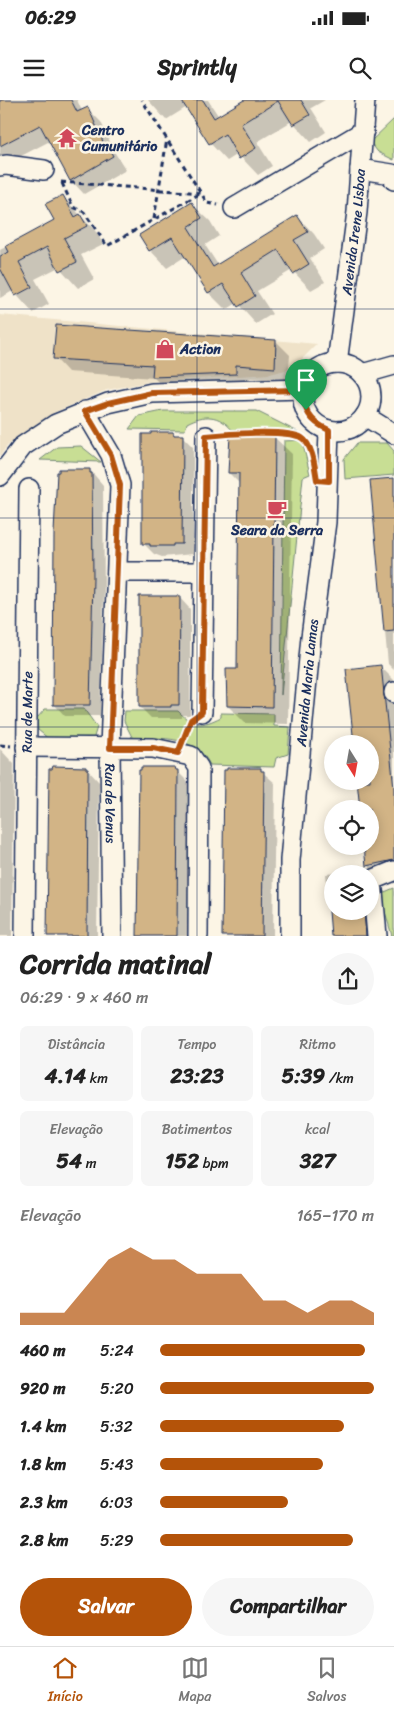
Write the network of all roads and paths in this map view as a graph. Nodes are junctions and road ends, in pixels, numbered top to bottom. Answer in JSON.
{"nodes":[{"id":1,"x":142,"y":100,"type":"edge"},
{"id":2,"x":366,"y":100,"type":"edge"},
{"id":3,"x":364,"y":131,"type":"junction"},
{"id":4,"x":167,"y":139,"type":"junction"},
{"id":5,"x":0,"y":166,"type":"edge"},
{"id":6,"x":360,"y":169,"type":"junction"},
{"id":7,"x":44,"y":170,"type":"joint"},
{"id":8,"x":394,"y":180,"type":"edge"},
{"id":9,"x":62,"y":183,"type":"junction"},
{"id":10,"x":158,"y":190,"type":"junction"},
{"id":11,"x":201,"y":193,"type":"junction"},
{"id":12,"x":234,"y":208,"type":"joint"},
{"id":13,"x":153,"y":220,"type":"junction"},
{"id":14,"x":337,"y":363,"type":"junction"},
{"id":15,"x":394,"y":365,"type":"edge"},
{"id":16,"x":362,"y":374,"type":"junction"},
{"id":17,"x":304,"y":390,"type":"junction"},
{"id":18,"x":85,"y":411,"type":"junction"},
{"id":19,"x":365,"y":416,"type":"junction"},
{"id":20,"x":329,"y":430,"type":"junction"},
{"id":21,"x":394,"y":434,"type":"edge"},
{"id":22,"x":206,"y":436,"type":"joint"},
{"id":23,"x":310,"y":453,"type":"dead end"},
{"id":24,"x":0,"y":476,"type":"edge"},
{"id":25,"x":29,"y":488,"type":"dead end"},
{"id":26,"x":118,"y":572,"type":"junction"},
{"id":27,"x":203,"y":572,"type":"junction"},
{"id":28,"x":202,"y":712,"type":"joint"},
{"id":29,"x":26,"y":747,"type":"junction"},
{"id":30,"x":110,"y":748,"type":"junction"},
{"id":31,"x":178,"y":753,"type":"junction"},
{"id":32,"x":394,"y":871,"type":"edge"},
{"id":33,"x":25,"y":936,"type":"edge"},
{"id":34,"x":112,"y":936,"type":"edge"},
{"id":35,"x":198,"y":936,"type":"edge"},
{"id":36,"x":290,"y":936,"type":"edge"},
{"id":37,"x":377,"y":936,"type":"edge"}],
"edges":[{"from":1,"to":4,"type":"path"},
{"from":2,"to":3,"type":"street","name":"Avenida Irene Lisboa"},
{"from":3,"to":6,"type":"street","name":"Avenida Irene Lisboa"},
{"from":3,"to":12,"type":"street"},
{"from":4,"to":10,"type":"path"},
{"from":4,"to":11,"type":"path"},
{"from":5,"to":7,"type":"street"},
{"from":6,"to":8,"type":"street"},
{"from":6,"to":14,"type":"street","name":"Avenida Irene Lisboa"},
{"from":7,"to":9,"type":"path"},
{"from":9,"to":10,"type":"path"},
{"from":9,"to":13,"type":"path"},
{"from":10,"to":11,"type":"path"},
{"from":10,"to":13,"type":"path"},
{"from":11,"to":12,"type":"path"},
{"from":11,"to":13,"type":"path"},
{"from":14,"to":16,"type":"street"},
{"from":14,"to":17,"type":"street"},
{"from":15,"to":16,"type":"street"},
{"from":16,"to":19,"type":"street"},
{"from":17,"to":18,"type":"street"},
{"from":17,"to":20,"type":"street"},
{"from":18,"to":24,"type":"street"},
{"from":18,"to":26,"type":"street","name":"Rua de Venus"},
{"from":19,"to":20,"type":"street"},
{"from":19,"to":21,"type":"street"},
{"from":20,"to":36,"type":"street","name":"Avenida Maria Lamas"},
{"from":22,"to":23,"type":"path"},
{"from":22,"to":27,"type":"street"},
{"from":25,"to":29,"type":"street","name":"Rua de Marte"},
{"from":26,"to":27,"type":"street"},
{"from":26,"to":30,"type":"street","name":"Rua de Venus"},
{"from":27,"to":28,"type":"street"},
{"from":28,"to":31,"type":"path"},
{"from":29,"to":30,"type":"street"},
{"from":29,"to":33,"type":"street","name":"Rua de Marte"},
{"from":30,"to":31,"type":"street"},
{"from":30,"to":34,"type":"street","name":"Rua de Venus"},
{"from":31,"to":35,"type":"street"},
{"from":32,"to":37,"type":"street"}]}
